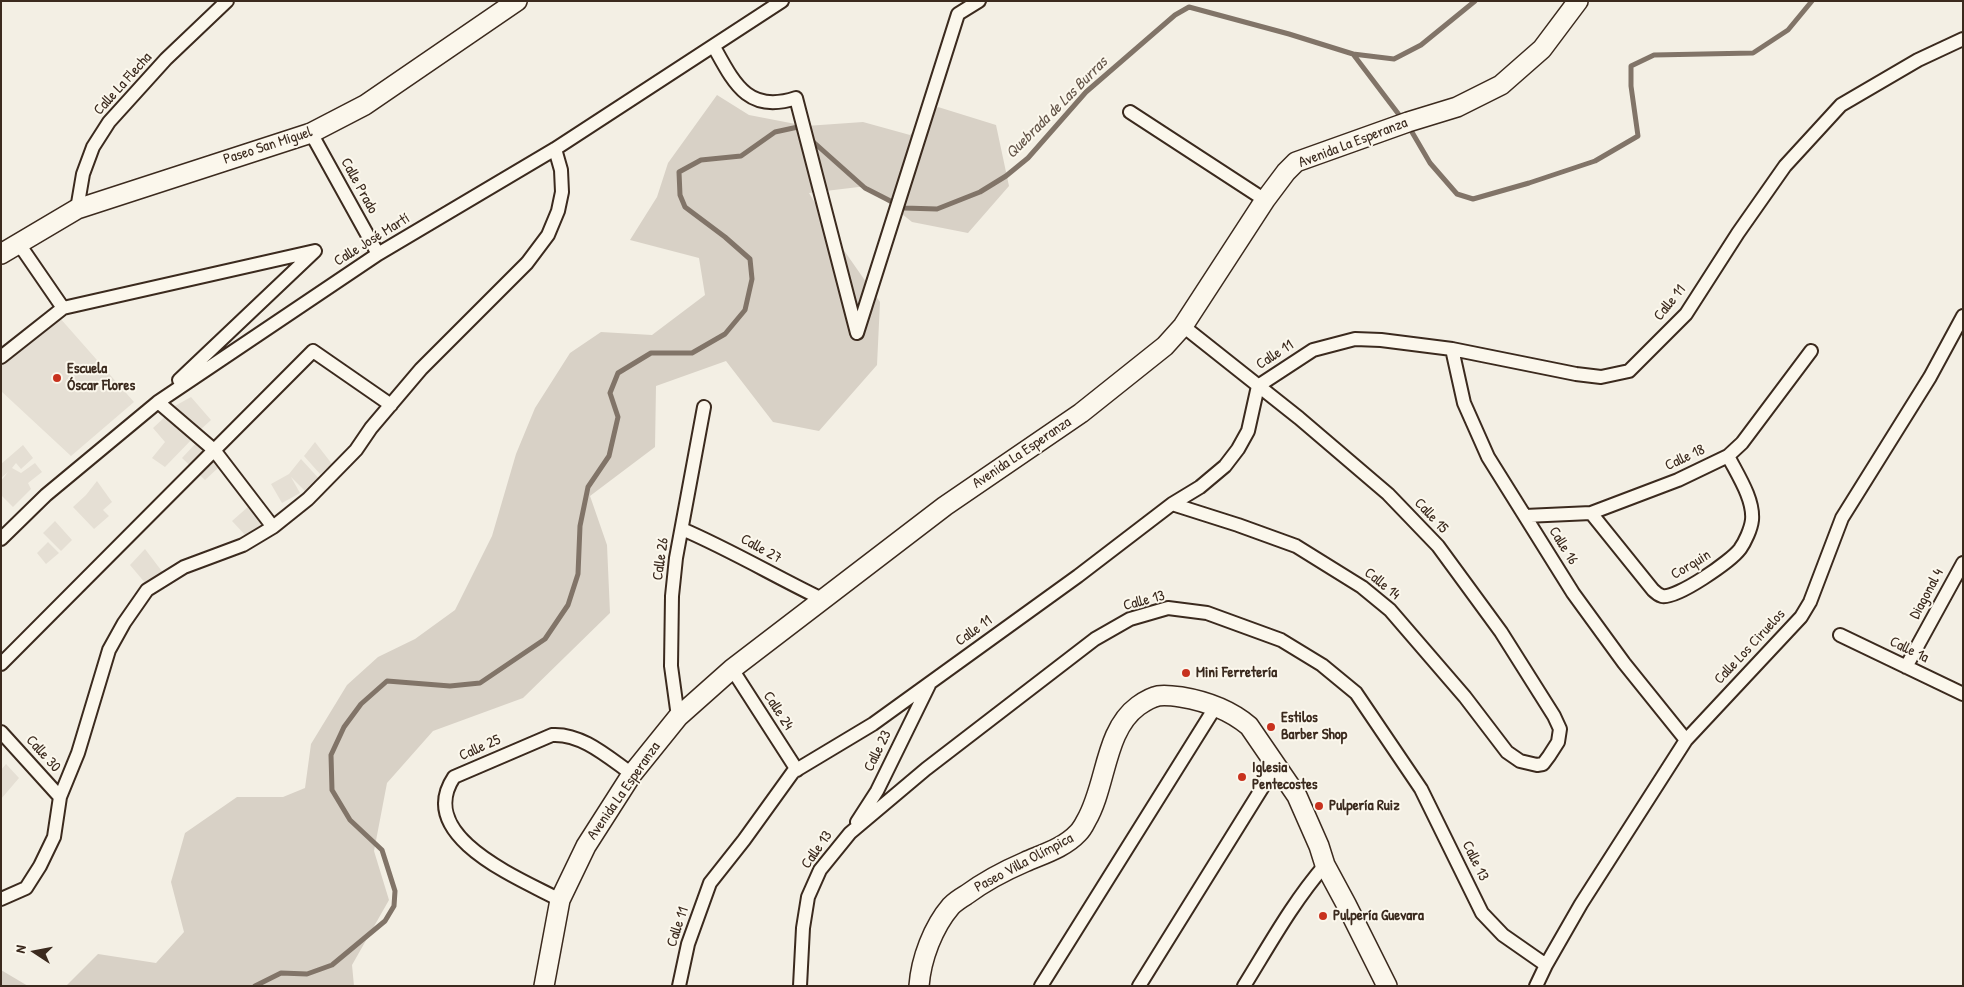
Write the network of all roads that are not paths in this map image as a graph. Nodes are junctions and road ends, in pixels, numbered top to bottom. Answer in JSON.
{"nodes":[{"id":1,"x":228,"y":1,"type":"edge"},
{"id":2,"x":517,"y":1,"type":"edge"},
{"id":3,"x":782,"y":1,"type":"edge"},
{"id":4,"x":979,"y":1,"type":"edge"},
{"id":5,"x":1570,"y":4,"type":"edge"},
{"id":6,"x":1963,"y":39,"type":"edge"},
{"id":7,"x":714,"y":47,"type":"junction"},
{"id":8,"x":1130,"y":112,"type":"dead end"},
{"id":9,"x":311,"y":133,"type":"junction"},
{"id":10,"x":555,"y":149,"type":"junction"},
{"id":11,"x":1265,"y":200,"type":"junction"},
{"id":12,"x":76,"y":210,"type":"junction"},
{"id":13,"x":19,"y":244,"type":"junction"},
{"id":14,"x":1,"y":254,"type":"edge"},
{"id":15,"x":378,"y":254,"type":"junction"},
{"id":16,"x":63,"y":308,"type":"junction"},
{"id":17,"x":1963,"y":316,"type":"edge"},
{"id":18,"x":1183,"y":326,"type":"junction"},
{"id":19,"x":1452,"y":349,"type":"junction"},
{"id":20,"x":1810,"y":351,"type":"dead end"},
{"id":21,"x":1,"y":357,"type":"edge"},
{"id":22,"x":1258,"y":386,"type":"junction"},
{"id":23,"x":158,"y":402,"type":"junction"},
{"id":24,"x":391,"y":405,"type":"junction"},
{"id":25,"x":704,"y":407,"type":"dead end"},
{"id":26,"x":147,"y":410,"type":"junction"},
{"id":27,"x":214,"y":450,"type":"junction"},
{"id":28,"x":1728,"y":456,"type":"junction"},
{"id":29,"x":1172,"y":504,"type":"junction"},
{"id":30,"x":1591,"y":513,"type":"junction"},
{"id":31,"x":1526,"y":516,"type":"junction"},
{"id":32,"x":273,"y":527,"type":"junction"},
{"id":33,"x":682,"y":529,"type":"junction"},
{"id":34,"x":1,"y":539,"type":"edge"},
{"id":35,"x":1963,"y":563,"type":"edge"},
{"id":36,"x":824,"y":600,"type":"junction"},
{"id":37,"x":1840,"y":636,"type":"dead end"},
{"id":38,"x":1,"y":664,"type":"edge"},
{"id":39,"x":1906,"y":667,"type":"junction"},
{"id":40,"x":732,"y":669,"type":"junction"},
{"id":41,"x":931,"y":682,"type":"junction"},
{"id":42,"x":1963,"y":694,"type":"edge"},
{"id":43,"x":1216,"y":706,"type":"junction"},
{"id":44,"x":678,"y":717,"type":"junction"},
{"id":45,"x":1,"y":732,"type":"edge"},
{"id":46,"x":1686,"y":740,"type":"junction"},
{"id":47,"x":1520,"y":761,"type":"joint"},
{"id":48,"x":1277,"y":764,"type":"junction"},
{"id":49,"x":797,"y":770,"type":"junction"},
{"id":50,"x":632,"y":774,"type":"junction"},
{"id":51,"x":60,"y":797,"type":"junction"},
{"id":52,"x":850,"y":833,"type":"junction"},
{"id":53,"x":1325,"y":865,"type":"junction"},
{"id":54,"x":1,"y":899,"type":"edge"},
{"id":55,"x":560,"y":900,"type":"junction"},
{"id":56,"x":1546,"y":965,"type":"junction"},
{"id":57,"x":544,"y":986,"type":"edge"},
{"id":58,"x":679,"y":986,"type":"edge"},
{"id":59,"x":800,"y":986,"type":"edge"},
{"id":60,"x":919,"y":986,"type":"edge"},
{"id":61,"x":1041,"y":986,"type":"edge"},
{"id":62,"x":1139,"y":986,"type":"edge"},
{"id":63,"x":1244,"y":986,"type":"edge"},
{"id":64,"x":1387,"y":986,"type":"edge"},
{"id":65,"x":1536,"y":986,"type":"edge"}],
"edges":[{"from":1,"to":12,"type":"street","name":"Calle La Flecha"},
{"from":2,"to":9,"type":"street","name":"Paseo San Miguel"},
{"from":3,"to":7,"type":"street","name":"Calle José Martí"},
{"from":4,"to":7,"type":"street"},
{"from":5,"to":11,"type":"street","name":"Avenida La Esperanza"},
{"from":6,"to":19,"type":"street","name":"Calle 11"},
{"from":7,"to":10,"type":"street","name":"Calle José Martí"},
{"from":8,"to":11,"type":"street"},
{"from":9,"to":12,"type":"street","name":"Paseo San Miguel"},
{"from":9,"to":15,"type":"street","name":"Calle Prado"},
{"from":10,"to":15,"type":"street","name":"Calle José Martí"},
{"from":10,"to":24,"type":"street"},
{"from":11,"to":18,"type":"street","name":"Avenida La Esperanza"},
{"from":12,"to":13,"type":"street","name":"Paseo San Miguel"},
{"from":13,"to":14,"type":"street","name":"Paseo San Miguel"},
{"from":13,"to":16,"type":"street"},
{"from":15,"to":23,"type":"street","name":"Calle José Martí"},
{"from":16,"to":21,"type":"street"},
{"from":16,"to":26,"type":"street"},
{"from":17,"to":46,"type":"street","name":"Calle Los Ciruelos"},
{"from":18,"to":22,"type":"street","name":"Calle 15"},
{"from":18,"to":36,"type":"street","name":"Avenida La Esperanza"},
{"from":19,"to":22,"type":"street","name":"Calle 11"},
{"from":19,"to":31,"type":"street","name":"Calle 16"},
{"from":20,"to":28,"type":"street","name":"Calle 18"},
{"from":22,"to":29,"type":"street","name":"Calle 11"},
{"from":22,"to":47,"type":"street","name":"Calle 15"},
{"from":23,"to":26,"type":"street","name":"Calle José Martí"},
{"from":23,"to":27,"type":"street"},
{"from":24,"to":27,"type":"street"},
{"from":24,"to":32,"type":"street"},
{"from":25,"to":33,"type":"street","name":"Calle 26"},
{"from":26,"to":34,"type":"street","name":"Calle José Martí"},
{"from":27,"to":32,"type":"street"},
{"from":27,"to":38,"type":"street"},
{"from":28,"to":30,"type":"street","name":"Calle 18"},
{"from":28,"to":30,"type":"street","name":"Corquin"},
{"from":29,"to":41,"type":"street","name":"Calle 11"},
{"from":29,"to":47,"type":"street","name":"Calle 14"},
{"from":30,"to":31,"type":"street","name":"Calle 18"},
{"from":31,"to":46,"type":"street","name":"Calle 16"},
{"from":32,"to":51,"type":"street"},
{"from":33,"to":36,"type":"street","name":"Calle 27"},
{"from":33,"to":44,"type":"street","name":"Calle 26"},
{"from":35,"to":39,"type":"street","name":"Diagonal 4"},
{"from":36,"to":40,"type":"street","name":"Avenida La Esperanza"},
{"from":37,"to":39,"type":"street","name":"Calle 1a"},
{"from":39,"to":42,"type":"street","name":"Calle 1a"},
{"from":40,"to":44,"type":"street","name":"Avenida La Esperanza"},
{"from":40,"to":49,"type":"street","name":"Calle 24"},
{"from":41,"to":49,"type":"street","name":"Calle 11"},
{"from":41,"to":52,"type":"street","name":"Calle 23"},
{"from":43,"to":48,"type":"street","name":"Paseo Villa Olímpica"},
{"from":43,"to":60,"type":"street","name":"Paseo Villa Olímpica"},
{"from":43,"to":61,"type":"street"},
{"from":44,"to":50,"type":"street","name":"Avenida La Esperanza"},
{"from":45,"to":51,"type":"street","name":"Calle 30"},
{"from":46,"to":56,"type":"street","name":"Calle Los Ciruelos"},
{"from":48,"to":53,"type":"street","name":"Paseo Villa Olímpica"},
{"from":48,"to":62,"type":"street"},
{"from":49,"to":58,"type":"street","name":"Calle 11"},
{"from":50,"to":55,"type":"street","name":"Avenida La Esperanza"},
{"from":50,"to":55,"type":"street","name":"Calle 25"},
{"from":51,"to":54,"type":"street"},
{"from":52,"to":56,"type":"street","name":"Calle 13"},
{"from":52,"to":59,"type":"street","name":"Calle 13"},
{"from":53,"to":63,"type":"street"},
{"from":53,"to":64,"type":"street","name":"Paseo Villa Olímpica"},
{"from":55,"to":57,"type":"street","name":"Avenida La Esperanza"},
{"from":56,"to":65,"type":"street","name":"Calle Los Ciruelos"}]}
